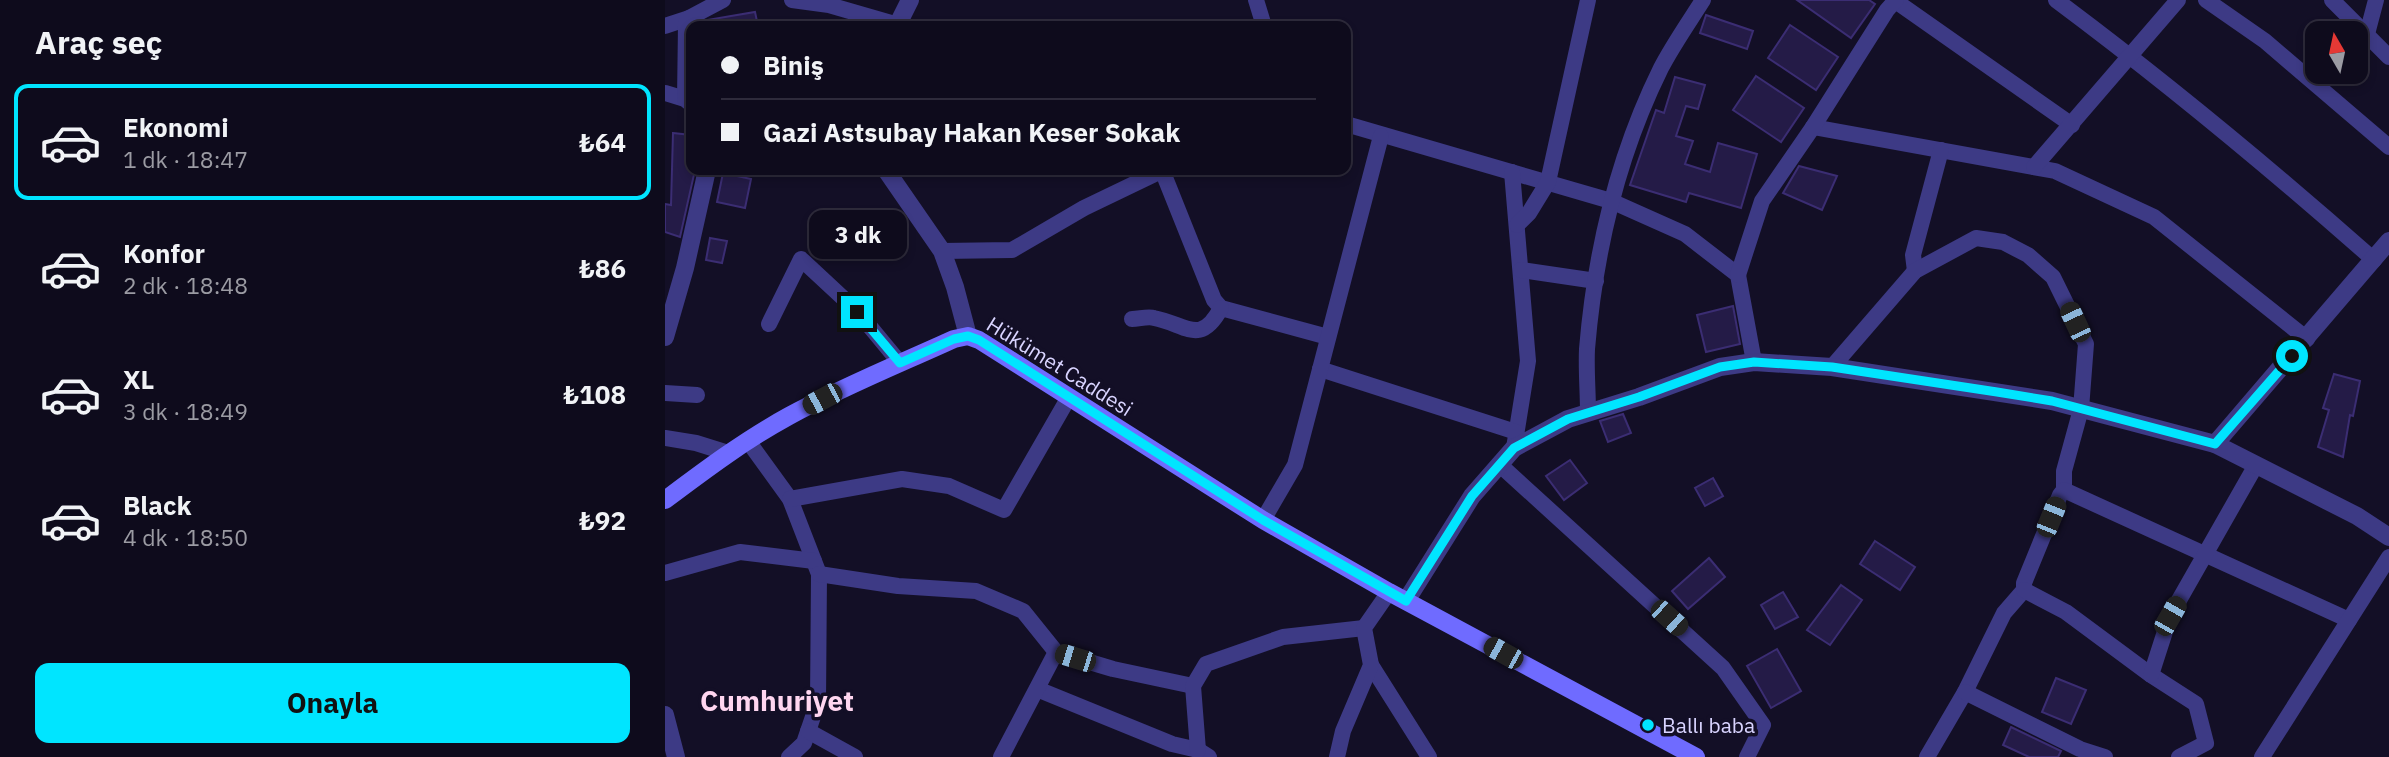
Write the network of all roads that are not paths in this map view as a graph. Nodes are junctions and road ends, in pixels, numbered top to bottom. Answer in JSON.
{"nodes":[{"id":1,"x":723,"y":0,"type":"edge"},
{"id":2,"x":792,"y":0,"type":"edge"},
{"id":3,"x":910,"y":0,"type":"edge"},
{"id":4,"x":1256,"y":0,"type":"edge"},
{"id":5,"x":1588,"y":0,"type":"edge"},
{"id":6,"x":1703,"y":0,"type":"edge"},
{"id":7,"x":1895,"y":0,"type":"edge"},
{"id":8,"x":2056,"y":0,"type":"edge"},
{"id":9,"x":2178,"y":0,"type":"edge"},
{"id":10,"x":2206,"y":0,"type":"edge"},
{"id":11,"x":2332,"y":0,"type":"edge"},
{"id":12,"x":2376,"y":0,"type":"edge"},
{"id":13,"x":830,"y":3,"type":"edge"},
{"id":14,"x":689,"y":18,"type":"junction"},
{"id":15,"x":687,"y":21,"type":"edge"},
{"id":16,"x":885,"y":21,"type":"edge"},
{"id":17,"x":899,"y":21,"type":"edge"},
{"id":18,"x":1262,"y":21,"type":"edge"},
{"id":19,"x":2354,"y":21,"type":"edge"},
{"id":20,"x":686,"y":23,"type":"edge"},
{"id":21,"x":665,"y":26,"type":"edge"},
{"id":22,"x":2368,"y":30,"type":"edge"},
{"id":23,"x":2368,"y":35,"type":"edge"},
{"id":24,"x":2131,"y":56,"type":"junction"},
{"id":25,"x":2389,"y":57,"type":"edge"},
{"id":26,"x":686,"y":64,"type":"edge"},
{"id":27,"x":665,"y":93,"type":"edge"},
{"id":28,"x":686,"y":101,"type":"edge"},
{"id":29,"x":2072,"y":125,"type":"junction"},
{"id":30,"x":1351,"y":126,"type":"edge"},
{"id":31,"x":1813,"y":127,"type":"junction"},
{"id":32,"x":1381,"y":136,"type":"junction"},
{"id":33,"x":2389,"y":147,"type":"edge"},
{"id":34,"x":1941,"y":150,"type":"junction"},
{"id":35,"x":2034,"y":167,"type":"junction"},
{"id":36,"x":1512,"y":172,"type":"junction"},
{"id":37,"x":706,"y":175,"type":"edge"},
{"id":38,"x":889,"y":175,"type":"edge"},
{"id":39,"x":1152,"y":175,"type":"edge"},
{"id":40,"x":1164,"y":175,"type":"edge"},
{"id":41,"x":1548,"y":182,"type":"junction"},
{"id":42,"x":1611,"y":201,"type":"junction"},
{"id":43,"x":1517,"y":225,"type":"junction"},
{"id":44,"x":2389,"y":242,"type":"edge"},
{"id":45,"x":942,"y":251,"type":"junction"},
{"id":46,"x":2374,"y":260,"type":"junction"},
{"id":47,"x":1521,"y":270,"type":"junction"},
{"id":48,"x":1916,"y":271,"type":"junction"},
{"id":49,"x":1738,"y":275,"type":"junction"},
{"id":50,"x":1596,"y":281,"type":"junction"},
{"id":51,"x":1221,"y":308,"type":"junction"},
{"id":52,"x":1132,"y":319,"type":"dead end"},
{"id":53,"x":769,"y":324,"type":"dead end"},
{"id":54,"x":968,"y":336,"type":"junction"},
{"id":55,"x":665,"y":337,"type":"edge"},
{"id":56,"x":1328,"y":337,"type":"junction"},
{"id":57,"x":2307,"y":339,"type":"junction"},
{"id":58,"x":1754,"y":362,"type":"junction"},
{"id":59,"x":900,"y":363,"type":"junction"},
{"id":60,"x":1832,"y":367,"type":"junction"},
{"id":61,"x":1320,"y":369,"type":"junction"},
{"id":62,"x":665,"y":393,"type":"edge"},
{"id":63,"x":697,"y":395,"type":"dead end"},
{"id":64,"x":1069,"y":397,"type":"junction"},
{"id":65,"x":2081,"y":409,"type":"junction"},
{"id":66,"x":1588,"y":413,"type":"junction"},
{"id":67,"x":665,"y":438,"type":"edge"},
{"id":68,"x":748,"y":440,"type":"junction"},
{"id":69,"x":1515,"y":440,"type":"junction"},
{"id":70,"x":2215,"y":444,"type":"junction"},
{"id":71,"x":728,"y":453,"type":"junction"},
{"id":72,"x":1499,"y":464,"type":"junction"},
{"id":73,"x":2256,"y":465,"type":"junction"},
{"id":74,"x":2064,"y":490,"type":"junction"},
{"id":75,"x":790,"y":499,"type":"junction"},
{"id":76,"x":665,"y":500,"type":"edge"},
{"id":77,"x":1263,"y":520,"type":"junction"},
{"id":78,"x":2389,"y":537,"type":"edge"},
{"id":79,"x":2205,"y":554,"type":"junction"},
{"id":80,"x":2389,"y":557,"type":"edge"},
{"id":81,"x":817,"y":567,"type":"junction"},
{"id":82,"x":665,"y":573,"type":"edge"},
{"id":83,"x":2024,"y":590,"type":"junction"},
{"id":84,"x":1389,"y":592,"type":"junction"},
{"id":85,"x":1406,"y":601,"type":"junction"},
{"id":86,"x":2349,"y":620,"type":"junction"},
{"id":87,"x":1364,"y":628,"type":"junction"},
{"id":88,"x":1056,"y":652,"type":"junction"},
{"id":89,"x":1371,"y":665,"type":"junction"},
{"id":90,"x":2151,"y":675,"type":"junction"},
{"id":91,"x":1192,"y":686,"type":"junction"},
{"id":92,"x":1037,"y":689,"type":"junction"},
{"id":93,"x":1965,"y":692,"type":"junction"},
{"id":94,"x":665,"y":715,"type":"edge"},
{"id":95,"x":808,"y":731,"type":"junction"},
{"id":96,"x":1172,"y":744,"type":"junction"},
{"id":97,"x":1203,"y":753,"type":"edge"},
{"id":98,"x":2082,"y":753,"type":"edge"},
{"id":99,"x":676,"y":757,"type":"edge"},
{"id":100,"x":789,"y":757,"type":"edge"},
{"id":101,"x":855,"y":757,"type":"edge"},
{"id":102,"x":1001,"y":757,"type":"edge"},
{"id":103,"x":1161,"y":757,"type":"edge"},
{"id":104,"x":1337,"y":757,"type":"edge"},
{"id":105,"x":1429,"y":757,"type":"edge"},
{"id":106,"x":1696,"y":757,"type":"edge"},
{"id":107,"x":1747,"y":757,"type":"edge"},
{"id":108,"x":1927,"y":757,"type":"edge"},
{"id":109,"x":2105,"y":757,"type":"edge"},
{"id":110,"x":2179,"y":757,"type":"edge"},
{"id":111,"x":2262,"y":757,"type":"edge"}],
"edges":[{"from":1,"to":14,"type":"street"},
{"from":2,"to":13,"type":"street"},
{"from":3,"to":17,"type":"street"},
{"from":4,"to":18,"type":"street"},
{"from":5,"to":41,"type":"street"},
{"from":6,"to":42,"type":"street"},
{"from":7,"to":29,"type":"street"},
{"from":7,"to":31,"type":"street"},
{"from":8,"to":24,"type":"street"},
{"from":9,"to":24,"type":"street"},
{"from":10,"to":33,"type":"street"},
{"from":11,"to":19,"type":"street"},
{"from":12,"to":22,"type":"street"},
{"from":13,"to":16,"type":"street"},
{"from":14,"to":15,"type":"street"},
{"from":14,"to":21,"type":"street"},
{"from":20,"to":26,"type":"street"},
{"from":23,"to":25,"type":"street"},
{"from":24,"to":29,"type":"street"},
{"from":24,"to":46,"type":"street"},
{"from":27,"to":28,"type":"street"},
{"from":29,"to":35,"type":"street"},
{"from":30,"to":32,"type":"street"},
{"from":31,"to":34,"type":"street"},
{"from":31,"to":49,"type":"street"},
{"from":32,"to":36,"type":"street"},
{"from":32,"to":56,"type":"street"},
{"from":34,"to":35,"type":"street"},
{"from":34,"to":48,"type":"street"},
{"from":35,"to":57,"type":"street"},
{"from":36,"to":41,"type":"street"},
{"from":36,"to":43,"type":"street"},
{"from":37,"to":55,"type":"street"},
{"from":38,"to":45,"type":"street"},
{"from":39,"to":45,"type":"street"},
{"from":40,"to":51,"type":"street"},
{"from":41,"to":42,"type":"street"},
{"from":41,"to":43,"type":"street"},
{"from":42,"to":49,"type":"street"},
{"from":42,"to":50,"type":"street"},
{"from":43,"to":47,"type":"street"},
{"from":44,"to":46,"type":"street"},
{"from":45,"to":54,"type":"street"},
{"from":46,"to":57,"type":"street"},
{"from":47,"to":50,"type":"street"},
{"from":47,"to":69,"type":"street"},
{"from":48,"to":60,"type":"street"},
{"from":48,"to":65,"type":"street"},
{"from":49,"to":58,"type":"street"},
{"from":50,"to":66,"type":"street"},
{"from":51,"to":52,"type":"street"},
{"from":51,"to":56,"type":"street"},
{"from":53,"to":59,"type":"street"},
{"from":54,"to":59,"type":"main road","name":"Hükümet Caddesi"},
{"from":54,"to":64,"type":"main road","name":"Hükümet Caddesi"},
{"from":56,"to":61,"type":"street"},
{"from":57,"to":70,"type":"street"},
{"from":58,"to":60,"type":"street"},
{"from":58,"to":66,"type":"street"},
{"from":59,"to":68,"type":"main road","name":"Hükümet Caddesi"},
{"from":60,"to":65,"type":"street"},
{"from":61,"to":69,"type":"street"},
{"from":61,"to":77,"type":"street"},
{"from":62,"to":63,"type":"street"},
{"from":64,"to":75,"type":"street"},
{"from":64,"to":77,"type":"main road","name":"Hükümet Caddesi"},
{"from":65,"to":70,"type":"street"},
{"from":65,"to":74,"type":"street"},
{"from":66,"to":69,"type":"street"},
{"from":67,"to":71,"type":"street"},
{"from":68,"to":71,"type":"main road","name":"Hükümet Caddesi"},
{"from":68,"to":75,"type":"street"},
{"from":69,"to":72,"type":"street"},
{"from":70,"to":73,"type":"street"},
{"from":71,"to":76,"type":"main road","name":"Hükümet Caddesi"},
{"from":72,"to":85,"type":"street"},
{"from":72,"to":107,"type":"street"},
{"from":73,"to":78,"type":"street"},
{"from":73,"to":79,"type":"street"},
{"from":74,"to":79,"type":"street"},
{"from":74,"to":83,"type":"street"},
{"from":75,"to":81,"type":"street"},
{"from":77,"to":84,"type":"main road","name":"Hükümet Caddesi"},
{"from":79,"to":86,"type":"street"},
{"from":79,"to":90,"type":"street"},
{"from":80,"to":86,"type":"street"},
{"from":81,"to":82,"type":"street"},
{"from":81,"to":88,"type":"street"},
{"from":81,"to":95,"type":"street"},
{"from":83,"to":90,"type":"street"},
{"from":83,"to":93,"type":"street"},
{"from":84,"to":85,"type":"main road","name":"Hükümet Caddesi"},
{"from":84,"to":87,"type":"street"},
{"from":85,"to":106,"type":"main road","name":"Hükümet Caddesi"},
{"from":86,"to":111,"type":"street"},
{"from":87,"to":89,"type":"street"},
{"from":87,"to":91,"type":"street"},
{"from":88,"to":91,"type":"street"},
{"from":88,"to":92,"type":"street"},
{"from":89,"to":104,"type":"street"},
{"from":89,"to":105,"type":"street"},
{"from":90,"to":110,"type":"street"},
{"from":91,"to":97,"type":"street"},
{"from":92,"to":96,"type":"street"},
{"from":92,"to":102,"type":"street"},
{"from":93,"to":98,"type":"street"},
{"from":93,"to":108,"type":"street"},
{"from":94,"to":99,"type":"street"},
{"from":95,"to":100,"type":"street"},
{"from":95,"to":101,"type":"street"},
{"from":96,"to":97,"type":"street"},
{"from":96,"to":103,"type":"street"},
{"from":98,"to":109,"type":"street"}]}
